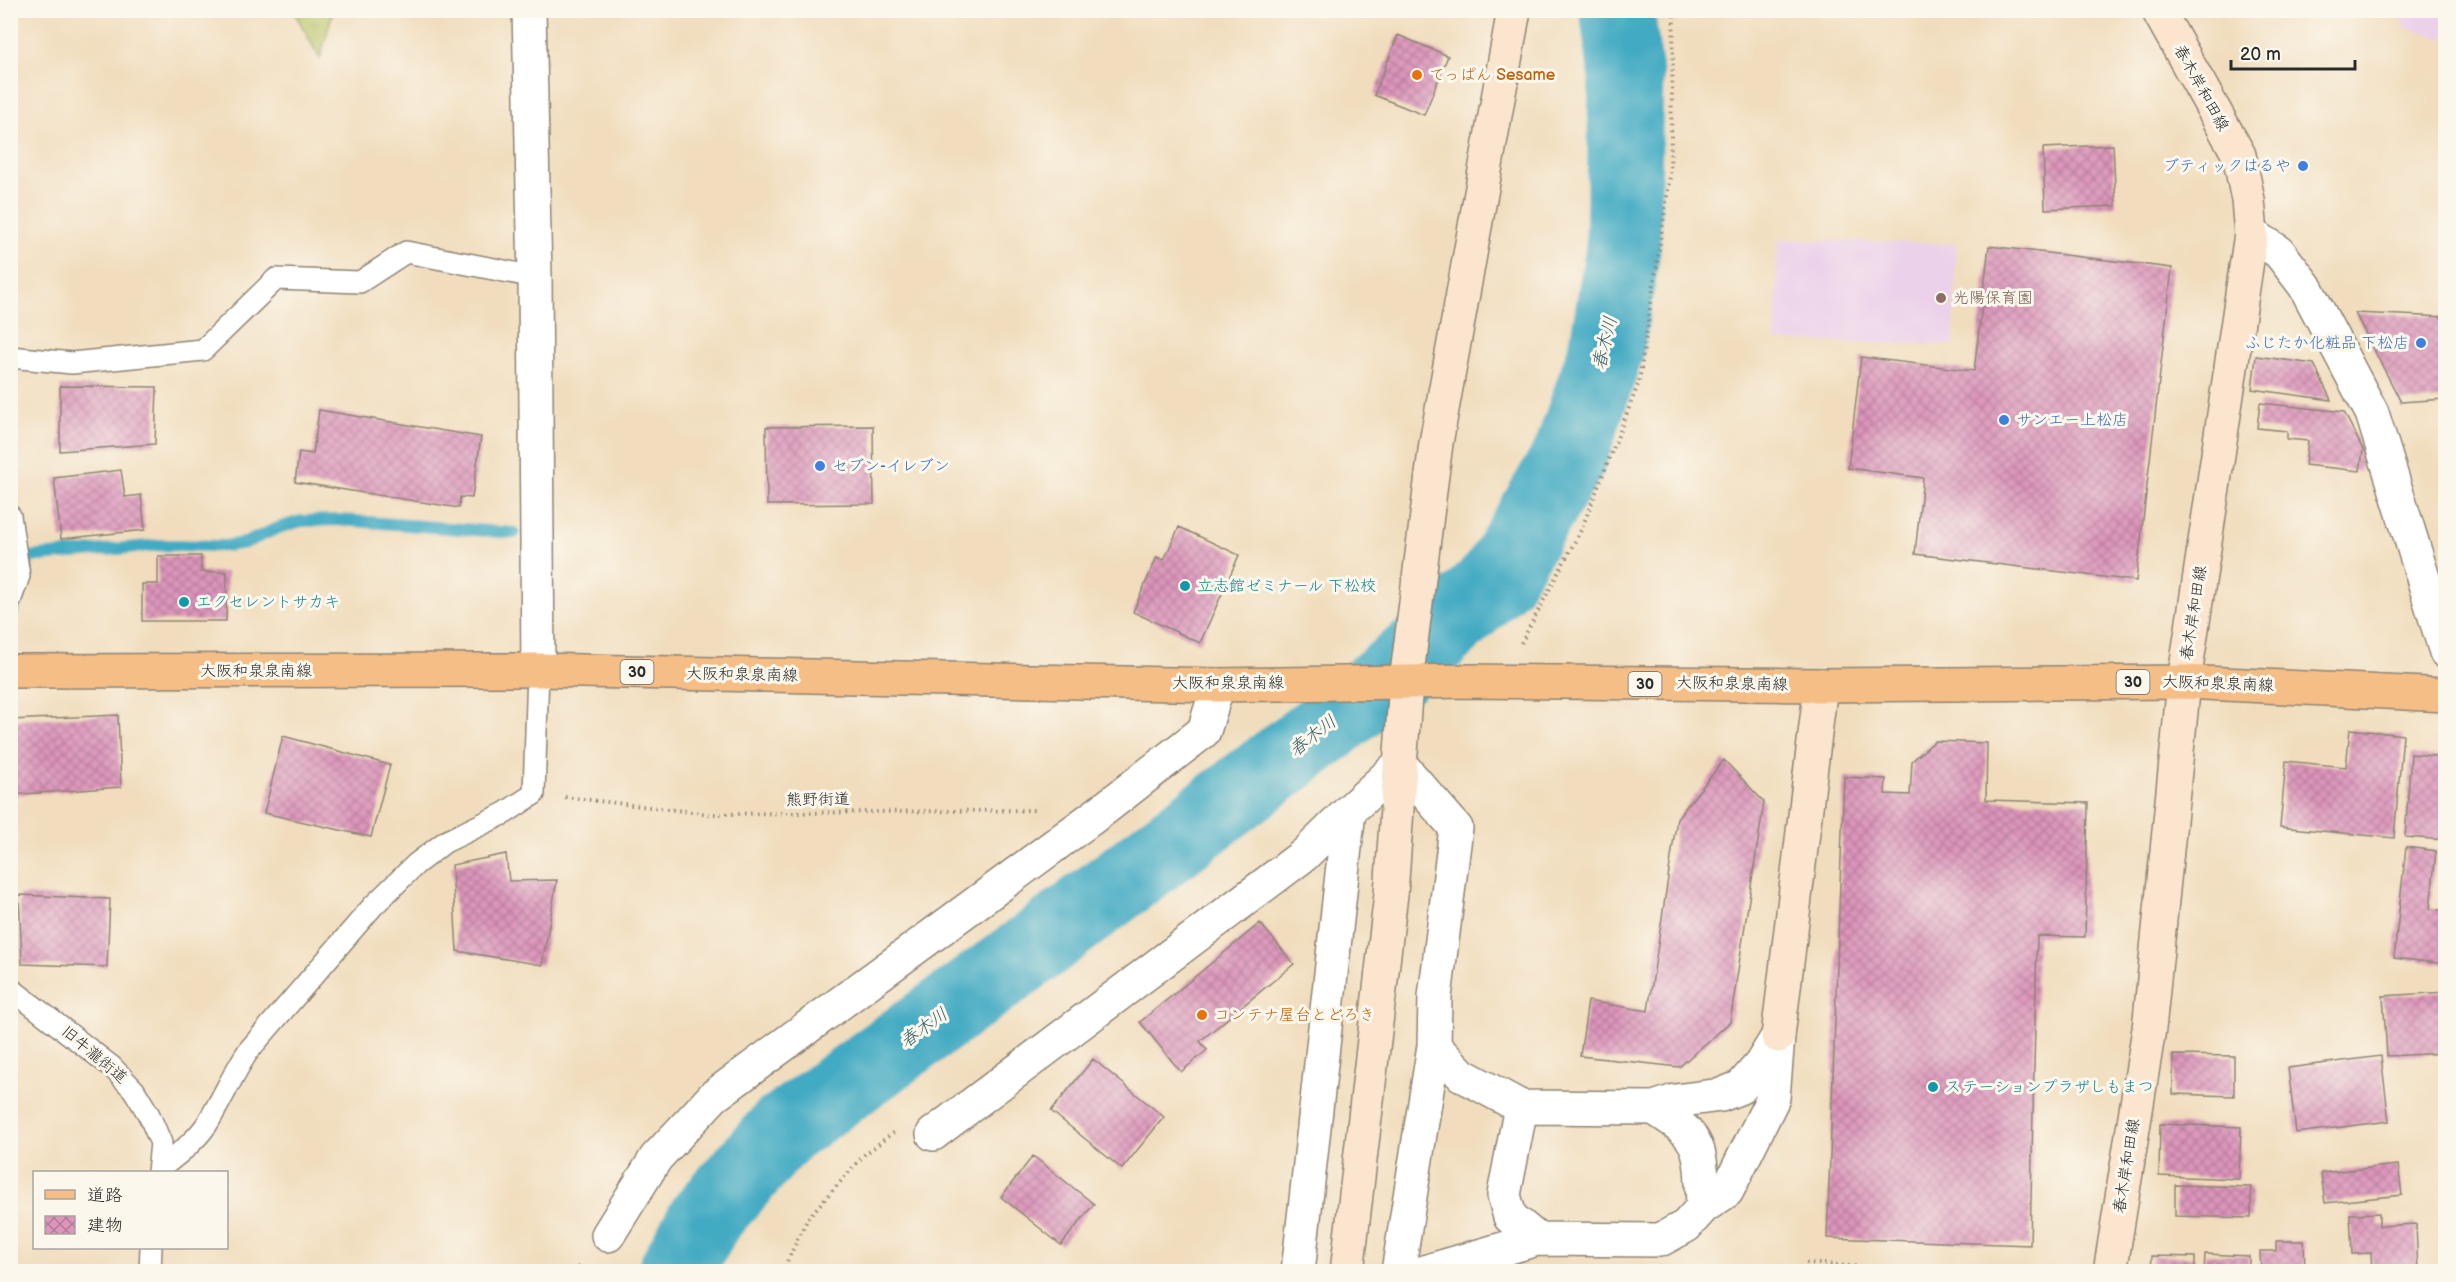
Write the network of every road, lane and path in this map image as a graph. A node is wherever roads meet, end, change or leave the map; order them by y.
1 (529, 10) edge
2 (1514, 10) edge
3 (1674, 10) edge
4 (2158, 10) edge
5 (2251, 234) junction
6 (535, 278) junction
7 (10, 357) edge
8 (10, 516) edge
9 (10, 601) edge
10 (1521, 643) dead end
11 (2445, 652) edge
12 (538, 670) junction
13 (10, 671) edge
14 (1406, 682) junction
15 (2184, 682) junction
16 (1218, 685) junction
17 (1821, 685) junction
18 (2445, 695) edge
19 (1401, 754) junction
20 (534, 794) junction
21 (1045, 810) dead end
22 (1349, 811) junction
23 (10, 988) edge
24 (1778, 1036) junction
25 (1434, 1046) junction
26 (1521, 1107) junction
27 (1654, 1108) junction
28 (933, 1134) dead end
29 (158, 1171) edge
30 (1703, 1207) junction
31 (609, 1234) dead end
32 (1537, 1239) junction
33 (151, 1249) edge
34 (1806, 1263) dead end
35 (150, 1272) edge
36 (1298, 1272) edge
37 (1347, 1272) edge
38 (1398, 1272) edge
39 (1424, 1272) edge
40 (1942, 1272) edge
41 (2110, 1272) edge

1 - 6 street
2 - 14 street
3 - 10 path
4 - 5 street, 春木岸和田線
5 - 11 street
5 - 15 street, 春木岸和田線
6 - 7 lane
6 - 12 street
8 - 9 lane
12 - 13 main road, 大阪和泉泉南線 / 30
12 - 16 main road, 大阪和泉泉南線 / 30
12 - 20 lane
14 - 16 main road, 大阪和泉泉南線 / 30
14 - 17 main road, 大阪和泉泉南線 / 30
14 - 19 street
15 - 17 main road, 大阪和泉泉南線 / 30
15 - 18 main road, 大阪和泉泉南線 / 30
15 - 41 street, 春木岸和田線
16 - 31 street
17 - 24 street
19 - 22 street
19 - 25 street
19 - 37 street
20 - 21 path, 熊野街道
20 - 29 lane
22 - 28 street
22 - 36 street
23 - 29 lane, 旧牛瀧街道
24 - 27 street
24 - 30 street
25 - 26 street
25 - 38 street
26 - 27 street
26 - 32 street
27 - 30 street
30 - 32 street
32 - 39 street
33 - 35 lane
34 - 40 path

